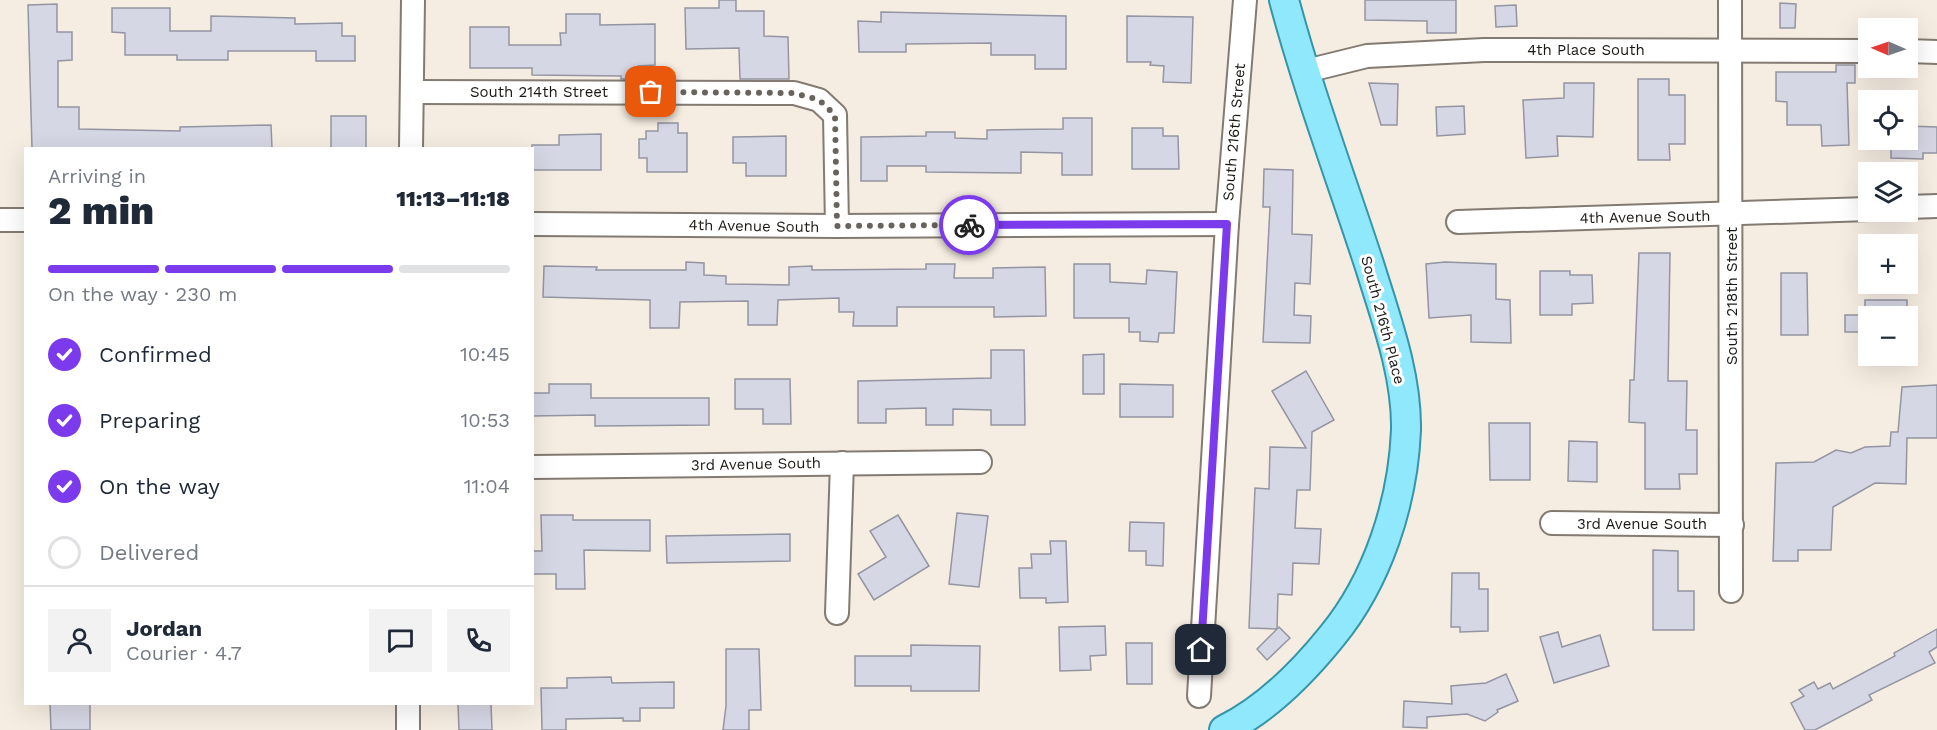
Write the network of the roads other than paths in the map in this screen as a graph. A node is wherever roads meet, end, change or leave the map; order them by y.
1 (413, 0) edge
2 (1245, 0) edge
3 (1284, 0) edge
4 (1730, 0) edge
5 (1731, 50) junction
6 (1858, 51) edge
7 (1918, 51) edge
8 (1937, 52) edge
9 (1306, 71) junction
10 (412, 92) junction
11 (411, 147) edge
12 (1937, 206) edge
13 (1918, 207) edge
14 (1858, 209) edge
15 (1732, 215) junction
16 (0, 220) edge
17 (24, 220) edge
18 (1458, 222) dead end
19 (534, 224) edge
20 (1227, 224) junction
21 (837, 226) junction
22 (980, 462) dead end
23 (842, 463) junction
24 (534, 467) edge
25 (1552, 523) dead end
26 (1732, 525) junction
27 (1731, 591) dead end
28 (837, 613) dead end
29 (1199, 696) dead end
30 (408, 705) edge
31 (408, 730) edge
32 (1224, 730) edge

1 - 10 street
2 - 20 street, South 216th Street
3 - 9 main road, South 216th Place
4 - 5 street, South 218th Street
5 - 6 street, 4th Place South
5 - 9 street, 4th Place South
5 - 15 street, South 218th Street
7 - 8 street
9 - 32 main road, South 216th Place
10 - 11 street
10 - 21 street, South 214th Street
12 - 13 street
14 - 15 street, 4th Avenue South
15 - 18 street, 4th Avenue South
15 - 26 street, South 218th Street
16 - 17 street
19 - 21 street, 4th Avenue South
20 - 21 street, 4th Avenue South
20 - 29 street, South 216th Street
22 - 23 street, 3rd Avenue South
23 - 24 street, 3rd Avenue South
23 - 28 street
25 - 26 street, 3rd Avenue South
26 - 27 street, South 218th Street
30 - 31 street

